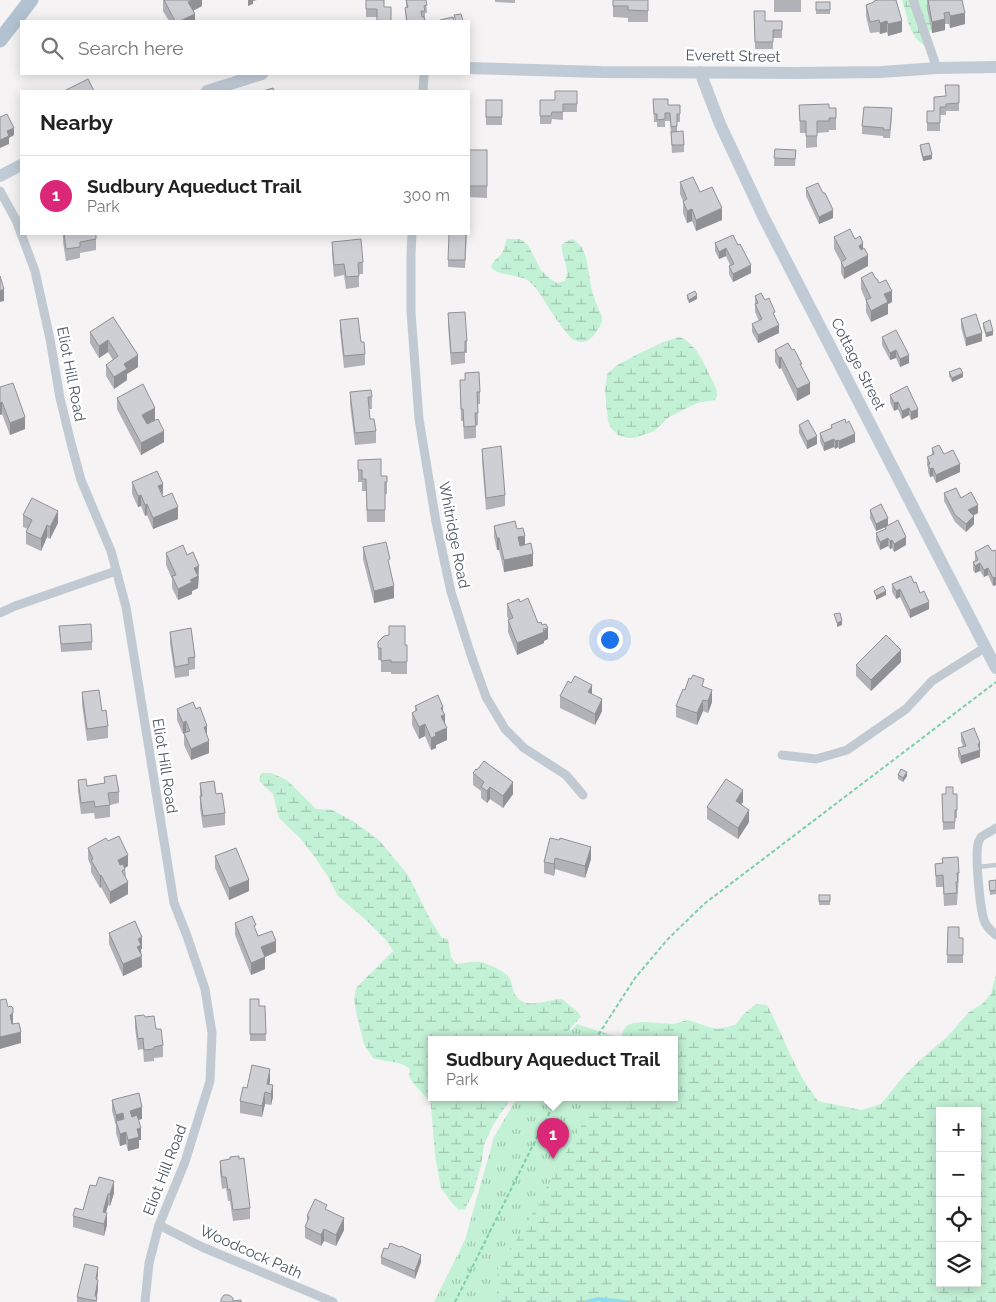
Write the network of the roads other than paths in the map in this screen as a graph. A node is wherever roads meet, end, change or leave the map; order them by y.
1 (32, 0) edge
2 (913, 0) edge
3 (0, 40) edge
4 (996, 67) edge
5 (470, 68) edge
6 (937, 68) junction
7 (700, 72) junction
8 (259, 75) edge
9 (424, 75) edge
10 (210, 90) edge
11 (423, 90) edge
12 (20, 166) edge
13 (0, 176) edge
14 (0, 191) edge
15 (20, 231) edge
16 (22, 235) edge
17 (412, 235) edge
18 (116, 571) junction
19 (0, 613) edge
20 (986, 647) junction
21 (996, 668) edge
22 (782, 755) dead end
23 (583, 795) dead end
24 (996, 828) edge
25 (996, 865) edge
26 (978, 867) junction
27 (996, 935) edge
28 (159, 1225) junction
29 (145, 1302) edge
30 (333, 1302) edge

1 - 3 main road
2 - 6 street
4 - 6 street, Everett Street
5 - 7 street, Everett Street
6 - 7 street, Everett Street
7 - 20 street, Cottage Street
8 - 10 street
9 - 11 street
12 - 13 street
14 - 15 street, Eliot Hill Road
16 - 18 street, Eliot Hill Road
17 - 23 street, Whitridge Road
18 - 19 street
18 - 28 street, Eliot Hill Road
20 - 21 street, Cottage Street
20 - 22 street
24 - 26 street
25 - 26 lane
26 - 27 street
28 - 29 street, Eliot Hill Road
28 - 30 street, Woodcock Path

